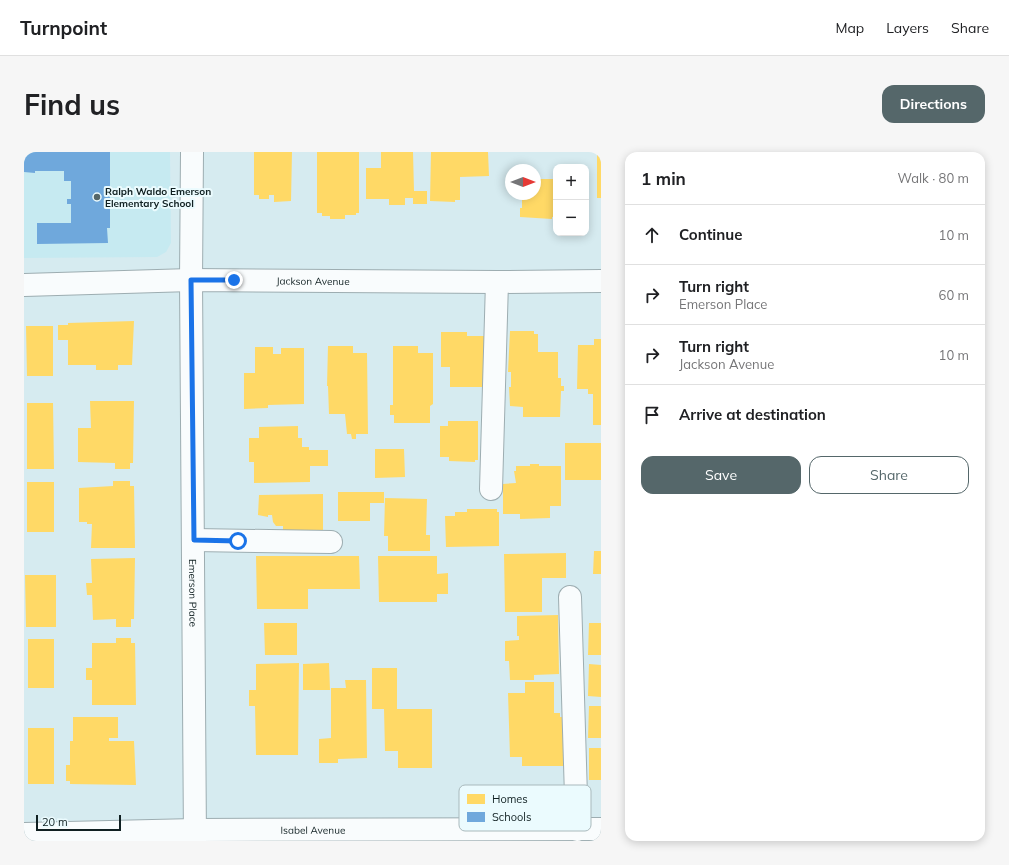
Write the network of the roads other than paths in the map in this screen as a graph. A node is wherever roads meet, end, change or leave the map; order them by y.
1 (192, 152) edge
2 (191, 280) junction
3 (601, 281) edge
4 (497, 282) junction
5 (24, 285) edge
6 (491, 489) dead end
7 (194, 540) junction
8 (331, 542) dead end
9 (570, 597) dead end
10 (569, 785) edge
11 (601, 830) edge
12 (24, 834) edge
13 (565, 834) edge
14 (195, 835) edge
15 (493, 836) edge

1 - 2 street, Emerson Place
2 - 4 street, Jackson Avenue
2 - 5 street, Jackson Avenue
2 - 7 street, Emerson Place
3 - 4 street, Jackson Avenue
4 - 6 street
7 - 8 street
7 - 14 street, Emerson Place
9 - 10 street
11 - 13 street, Isabel Avenue
12 - 14 street, Isabel Avenue
13 - 15 street, Isabel Avenue
14 - 15 street, Isabel Avenue

